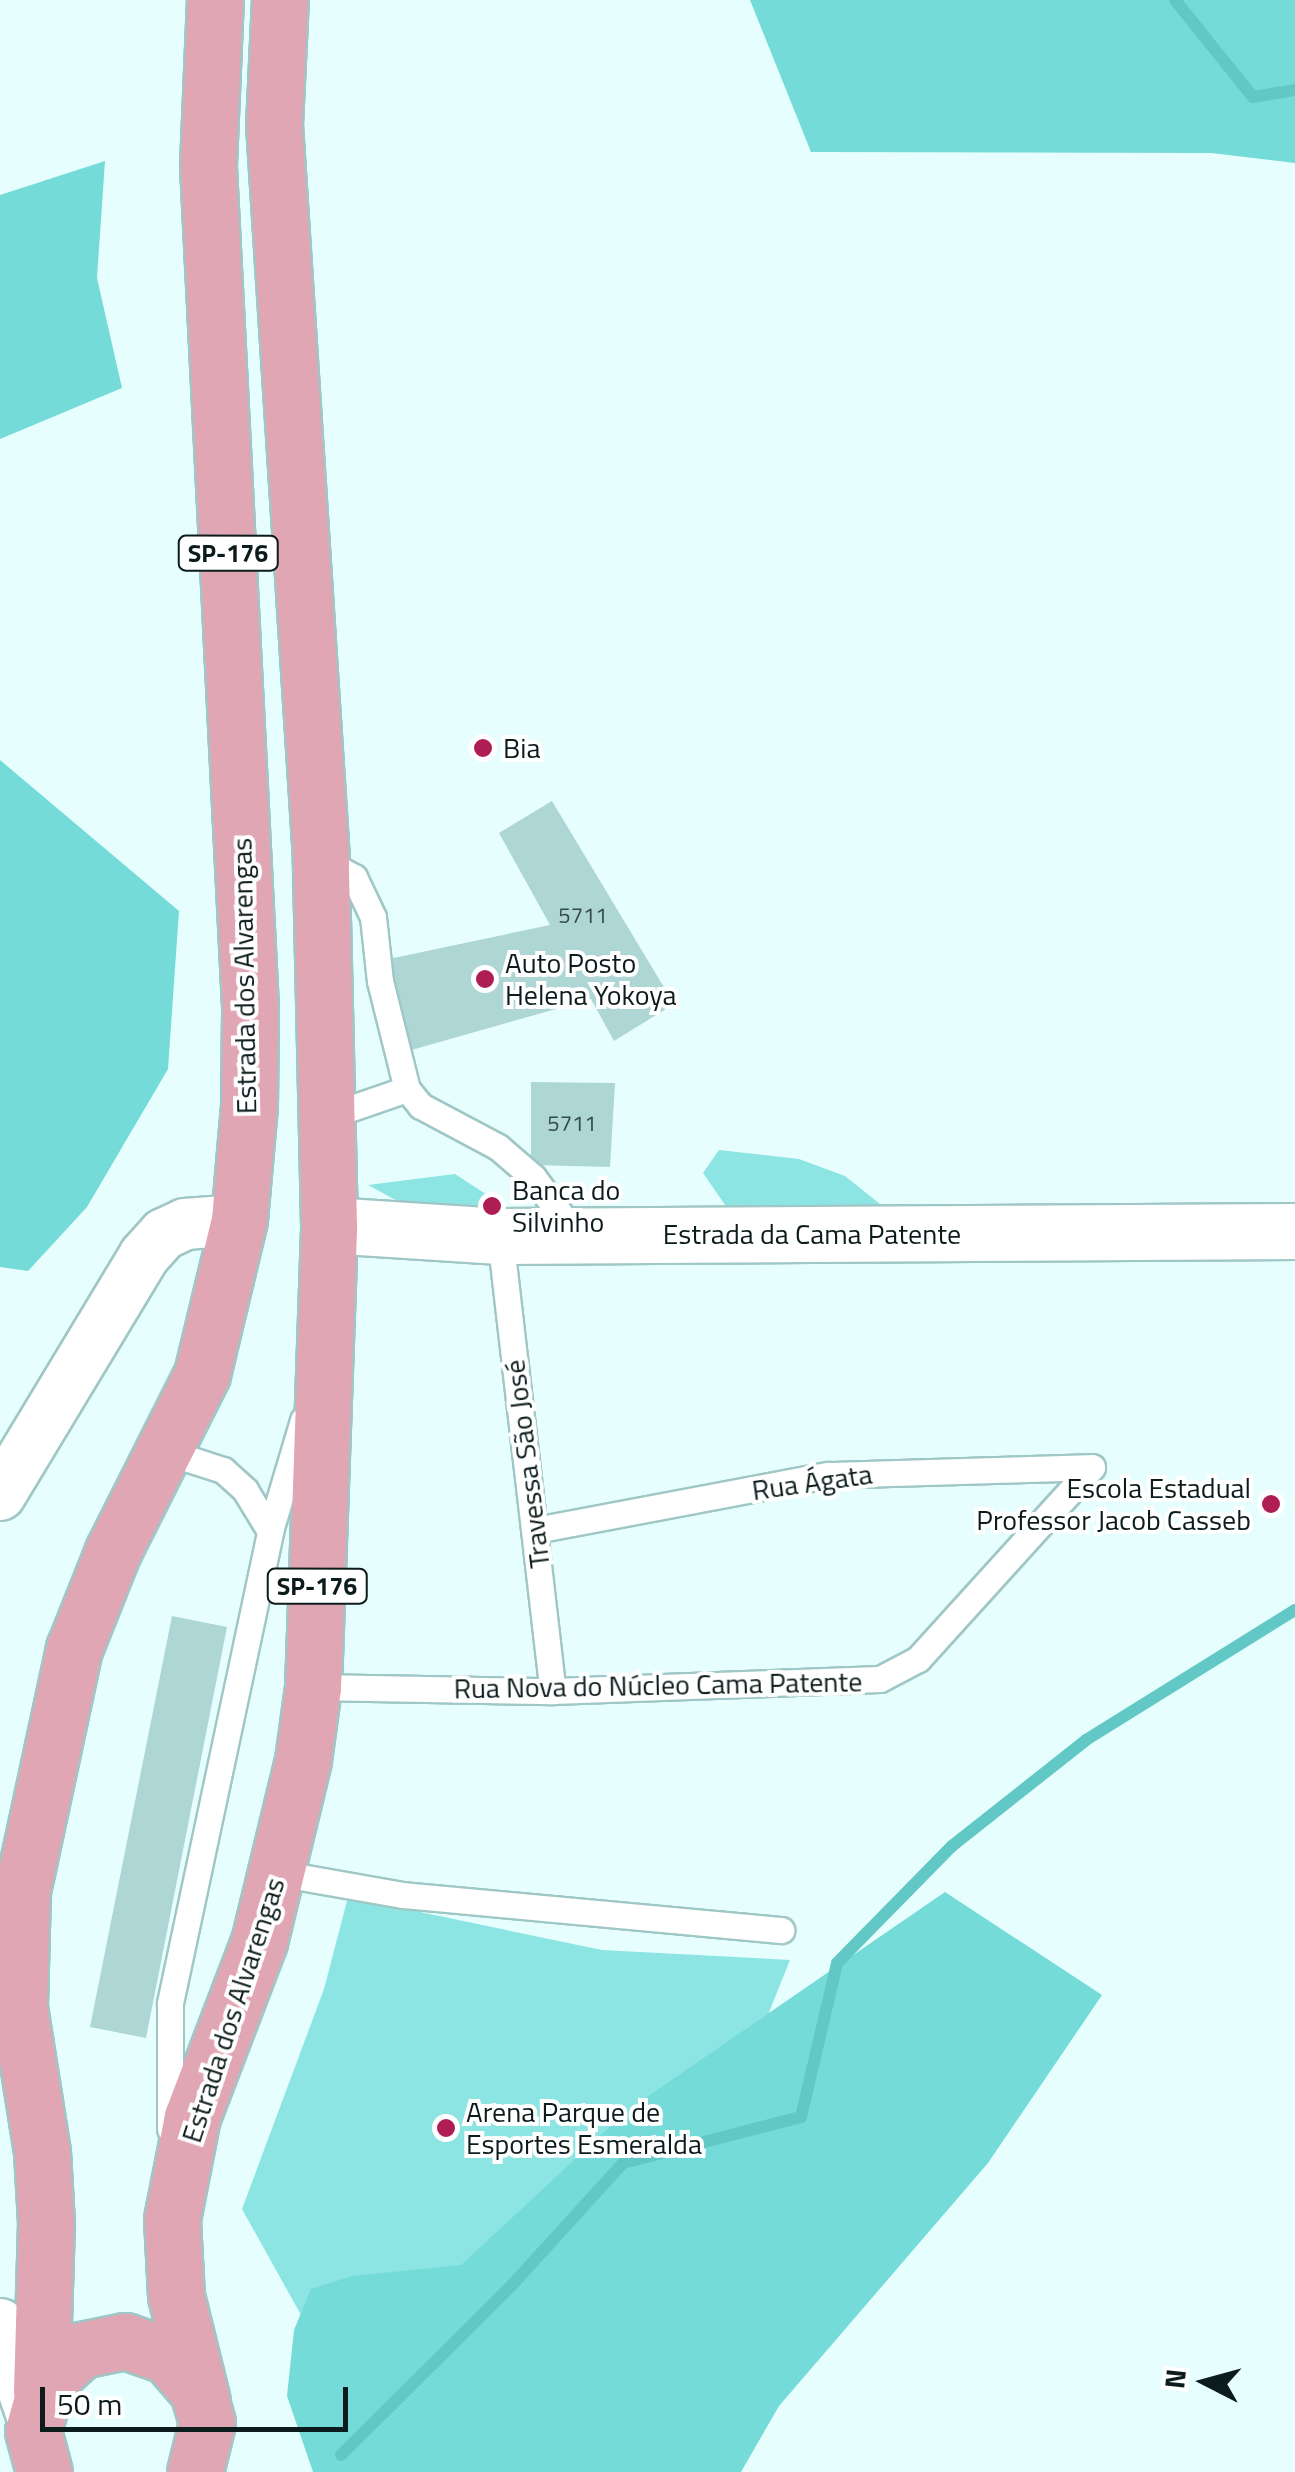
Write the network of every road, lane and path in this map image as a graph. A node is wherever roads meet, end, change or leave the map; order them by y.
1 (215, 0) edge
2 (280, 0) edge
3 (321, 859) junction
4 (407, 1089) junction
5 (330, 1114) junction
6 (238, 1220) junction
7 (329, 1225) junction
8 (1295, 1231) edge
9 (574, 1233) junction
10 (500, 1236) junction
11 (321, 1358) junction
12 (167, 1452) junction
13 (1092, 1467) joint
14 (0, 1495) edge
15 (536, 1530) junction
16 (270, 1532) junction
17 (313, 1687) junction
18 (553, 1691) junction
19 (278, 1873) junction
20 (782, 1930) dead end
21 (172, 2220) junction
22 (0, 2324) edge
23 (37, 2405) junction
24 (207, 2442) edge
25 (44, 2472) edge

1 - 6 main road, Estrada dos Alvarengas / SP-176
2 - 3 main road, Estrada dos Alvarengas / SP-176
3 - 4 lane
3 - 5 main road, Estrada dos Alvarengas / SP-176
4 - 5 lane
4 - 9 lane
5 - 7 main road, Estrada dos Alvarengas / SP-176
6 - 12 main road, Estrada dos Alvarengas / SP-176
6 - 14 street
7 - 10 street, Estrada da Cama Patente
7 - 11 main road, Estrada dos Alvarengas / SP-176
8 - 9 street, Estrada da Cama Patente
9 - 10 street, Estrada da Cama Patente
10 - 15 lane, Travessa São José
11 - 16 lane
11 - 17 main road, Estrada dos Alvarengas / SP-176
12 - 16 lane
12 - 23 main road, Estrada dos Alvarengas / SP-176
13 - 15 lane, Rua Ágata
13 - 18 lane, Rua Nova do Núcleo Cama Patente
15 - 18 lane, Travessa São José
16 - 21 lane
17 - 18 lane, Rua Nova do Núcleo Cama Patente
17 - 19 main road, Estrada dos Alvarengas / SP-176
19 - 20 lane
19 - 21 main road, Estrada dos Alvarengas / SP-176
21 - 24 main road, Estrada dos Alvarengas / SP-176
22 - 23 street
23 - 24 main road
23 - 25 main road, Estrada dos Alvarengas

